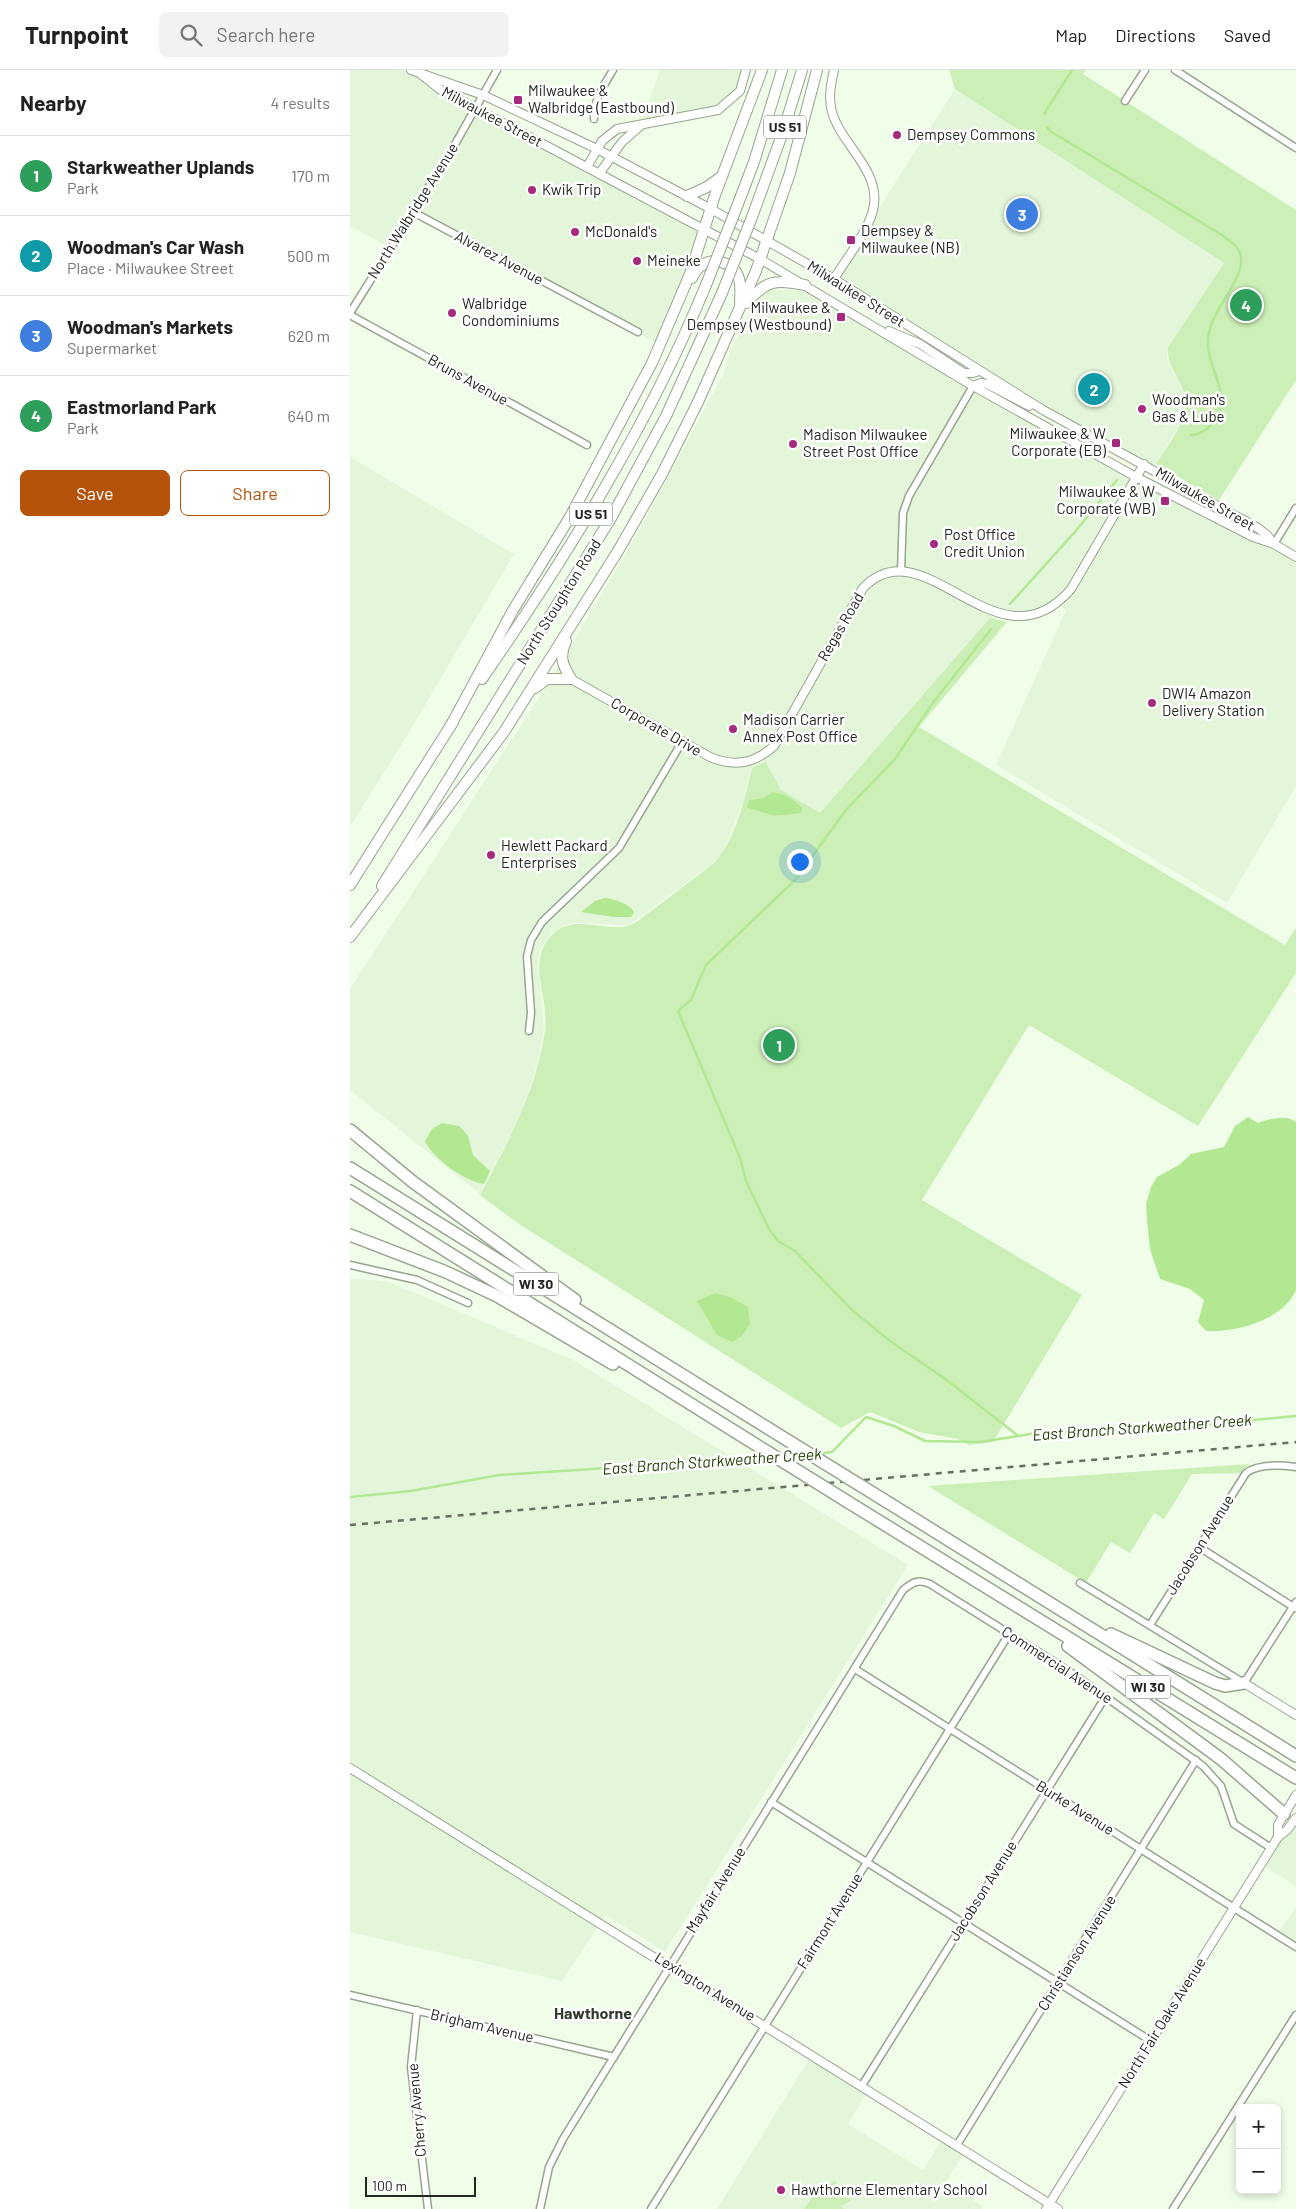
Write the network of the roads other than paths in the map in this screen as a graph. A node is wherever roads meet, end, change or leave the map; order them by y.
1 (411, 70) edge
2 (497, 70) edge
3 (613, 70) edge
4 (746, 70) edge
5 (762, 70) edge
6 (782, 70) edge
7 (802, 70) edge
8 (817, 70) edge
9 (834, 70) edge
10 (1145, 70) edge
11 (1175, 70) edge
12 (422, 75) junction
13 (483, 95) junction
14 (1125, 101) dead end
15 (476, 109) junction
16 (594, 119) dead end
17 (641, 126) junction
18 (597, 148) junction
19 (1296, 148) edge
20 (611, 156) junction
21 (587, 167) junction
22 (600, 174) junction
23 (722, 177) junction
24 (687, 196) junction
25 (711, 208) junction
26 (413, 212) junction
27 (705, 230) junction
28 (766, 239) junction
29 (760, 259) junction
30 (834, 279) junction
31 (805, 285) junction
32 (682, 292) junction
33 (740, 310) junction
34 (350, 314) edge
35 (869, 323) junction
36 (638, 332) dead end
37 (979, 371) junction
38 (973, 386) junction
39 (1050, 413) junction
40 (586, 445) dead end
41 (1144, 464) junction
42 (1136, 477) junction
43 (1296, 508) edge
44 (1274, 544) junction
45 (1296, 557) edge
46 (901, 571) junction
47 (576, 618) junction
48 (571, 678) junction
49 (522, 704) junction
50 (450, 728) junction
51 (682, 742) junction
52 (745, 762) joint
53 (350, 885) edge
54 (350, 937) edge
55 (529, 1031) dead end
56 (350, 1121) edge
57 (350, 1130) edge
58 (377, 1152) junction
59 (350, 1168) edge
60 (350, 1191) edge
61 (350, 1235) edge
62 (350, 1265) edge
63 (468, 1302) dead end
64 (658, 1384) junction
65 (723, 1400) junction
66 (1296, 1467) edge
67 (1199, 1547) junction
68 (913, 1582) joint
69 (1080, 1583) dead end
70 (1007, 1600) junction
71 (1295, 1606) edge
72 (1058, 1608) junction
73 (1150, 1625) junction
74 (1009, 1634) junction
75 (854, 1669) junction
76 (1244, 1683) junction
77 (1106, 1696) junction
78 (1296, 1715) edge
79 (950, 1729) junction
80 (1296, 1756) edge
81 (1196, 1760) junction
82 (350, 1768) edge
83 (1292, 1776) edge
84 (1047, 1790) junction
85 (1296, 1795) edge
86 (771, 1802) junction
87 (1284, 1814) junction
88 (1296, 1819) edge
89 (1278, 1837) junction
90 (1270, 1848) junction
91 (1140, 1849) junction
92 (867, 1862) junction
93 (1234, 1908) junction
94 (963, 1923) junction
95 (1296, 1947) edge
96 (670, 1965) junction
97 (1058, 1982) junction
98 (350, 1994) edge
99 (417, 2010) junction
100 (1296, 2015) edge
101 (765, 2025) junction
102 (1151, 2041) junction
103 (614, 2057) junction
104 (861, 2087) junction
105 (957, 2145) junction
106 (1047, 2206) edge
107 (428, 2209) edge
108 (540, 2209) edge
109 (651, 2209) edge
110 (1058, 2209) edge
111 (1173, 2209) edge

1 - 12 street, Milwaukee Street
2 - 13 street, North Walbridge Avenue
3 - 16 street
4 - 17 street
5 - 23 main road
6 - 50 main road, North Stoughton Road / US 51, bridge
7 - 54 main road, North Stoughton Road / US 51, bridge
8 - 28 main road
9 - 30 street
10 - 14 street
11 - 19 street
12 - 13 street, Milwaukee Street
12 - 15 street, Milwaukee Street
13 - 15 street, North Walbridge Avenue
13 - 18 street, Milwaukee Street
15 - 21 street, Milwaukee Street
15 - 26 street, North Walbridge Avenue
17 - 18 street
17 - 20 street
18 - 20 street, Milwaukee Street
18 - 21 street
20 - 22 street
20 - 24 street, Milwaukee Street
21 - 22 street, Milwaukee Street
22 - 27 street, Milwaukee Street
23 - 24 main road
23 - 25 main road
24 - 25 street, Milwaukee Street
25 - 27 main road
25 - 28 street, Milwaukee Street
26 - 34 street, North Walbridge Avenue
26 - 36 street, Alvarez Avenue
27 - 29 street, Milwaukee Street
27 - 32 main road
28 - 29 main road
28 - 30 street, Milwaukee Street
29 - 31 street, Milwaukee Street
29 - 33 main road
30 - 37 street, Milwaukee Street
31 - 33 main road
31 - 35 street, Milwaukee Street
32 - 33 main road
32 - 50 main road
33 - 47 main road
34 - 40 street, Bruns Avenue
35 - 37 street
35 - 38 street, Milwaukee Street
37 - 39 street, Milwaukee Street
38 - 39 street
38 - 42 street, Milwaukee Street
38 - 46 street
39 - 41 street, Milwaukee Street
41 - 42 street
41 - 44 street, Milwaukee Street
42 - 44 street, Milwaukee Street
42 - 46 street
43 - 44 street
44 - 45 street, Milwaukee Street
46 - 52 street, Regas Road
47 - 48 main road
47 - 49 main road
48 - 49 main road
48 - 51 street, Corporate Drive
49 - 54 main road
50 - 53 main road, North Stoughton Road / US 51
51 - 52 street, Corporate Drive
51 - 55 street
56 - 58 highway
57 - 58 highway
58 - 65 highway
59 - 65 highway, WI 30
60 - 64 highway, WI 30
61 - 64 highway
62 - 63 street
64 - 70 highway, WI 30, bridge
65 - 72 highway, WI 30, bridge
66 - 67 street, Jacobson Avenue
67 - 71 street
67 - 73 street, Jacobson Avenue
68 - 74 street, Commercial Avenue
68 - 75 street, Mayfair Avenue
69 - 73 street
70 - 83 highway, WI 30
70 - 87 highway
71 - 76 street
72 - 76 highway
72 - 80 highway, WI 30
73 - 76 street
74 - 77 street, Commercial Avenue
74 - 79 street, Fairmont Avenue
75 - 79 street, Burke Avenue
75 - 86 street, Mayfair Avenue
76 - 78 street
77 - 81 street, Commercial Avenue
77 - 84 street, Jacobson Avenue
79 - 84 street, Burke Avenue
79 - 92 street, Fairmont Avenue
81 - 90 street, Commercial Avenue
81 - 91 street, Christianson Avenue
82 - 96 street, Lexington Avenue
84 - 91 street, Burke Avenue
84 - 94 street, Jacobson Avenue
85 - 87 street, North Fair Oaks Avenue
86 - 92 street
86 - 96 street, Mayfair Avenue
87 - 88 street
87 - 89 street, North Fair Oaks Avenue
88 - 89 street, North Fair Oaks Avenue
89 - 90 street, North Fair Oaks Avenue
90 - 93 street, North Fair Oaks Avenue
91 - 93 street, Burke Avenue
91 - 97 street, Christianson Avenue
92 - 94 street
92 - 101 street, Fairmont Avenue
93 - 95 street, Burke Avenue
93 - 102 street, North Fair Oaks Avenue
94 - 97 street
94 - 104 street, Jacobson Avenue
96 - 101 street, Lexington Avenue
96 - 103 street, Mayfair Avenue
97 - 102 street
97 - 105 street, Christianson Avenue
98 - 99 street, Brigham Avenue
99 - 103 street, Brigham Avenue
99 - 107 street, Cherry Avenue
100 - 111 street
101 - 104 street, Lexington Avenue
101 - 109 street, Fairmont Avenue
102 - 106 street, North Fair Oaks Avenue
103 - 108 street, Mayfair Avenue
104 - 105 street, Lexington Avenue
105 - 106 street, Lexington Avenue
106 - 110 street, Lexington Avenue

